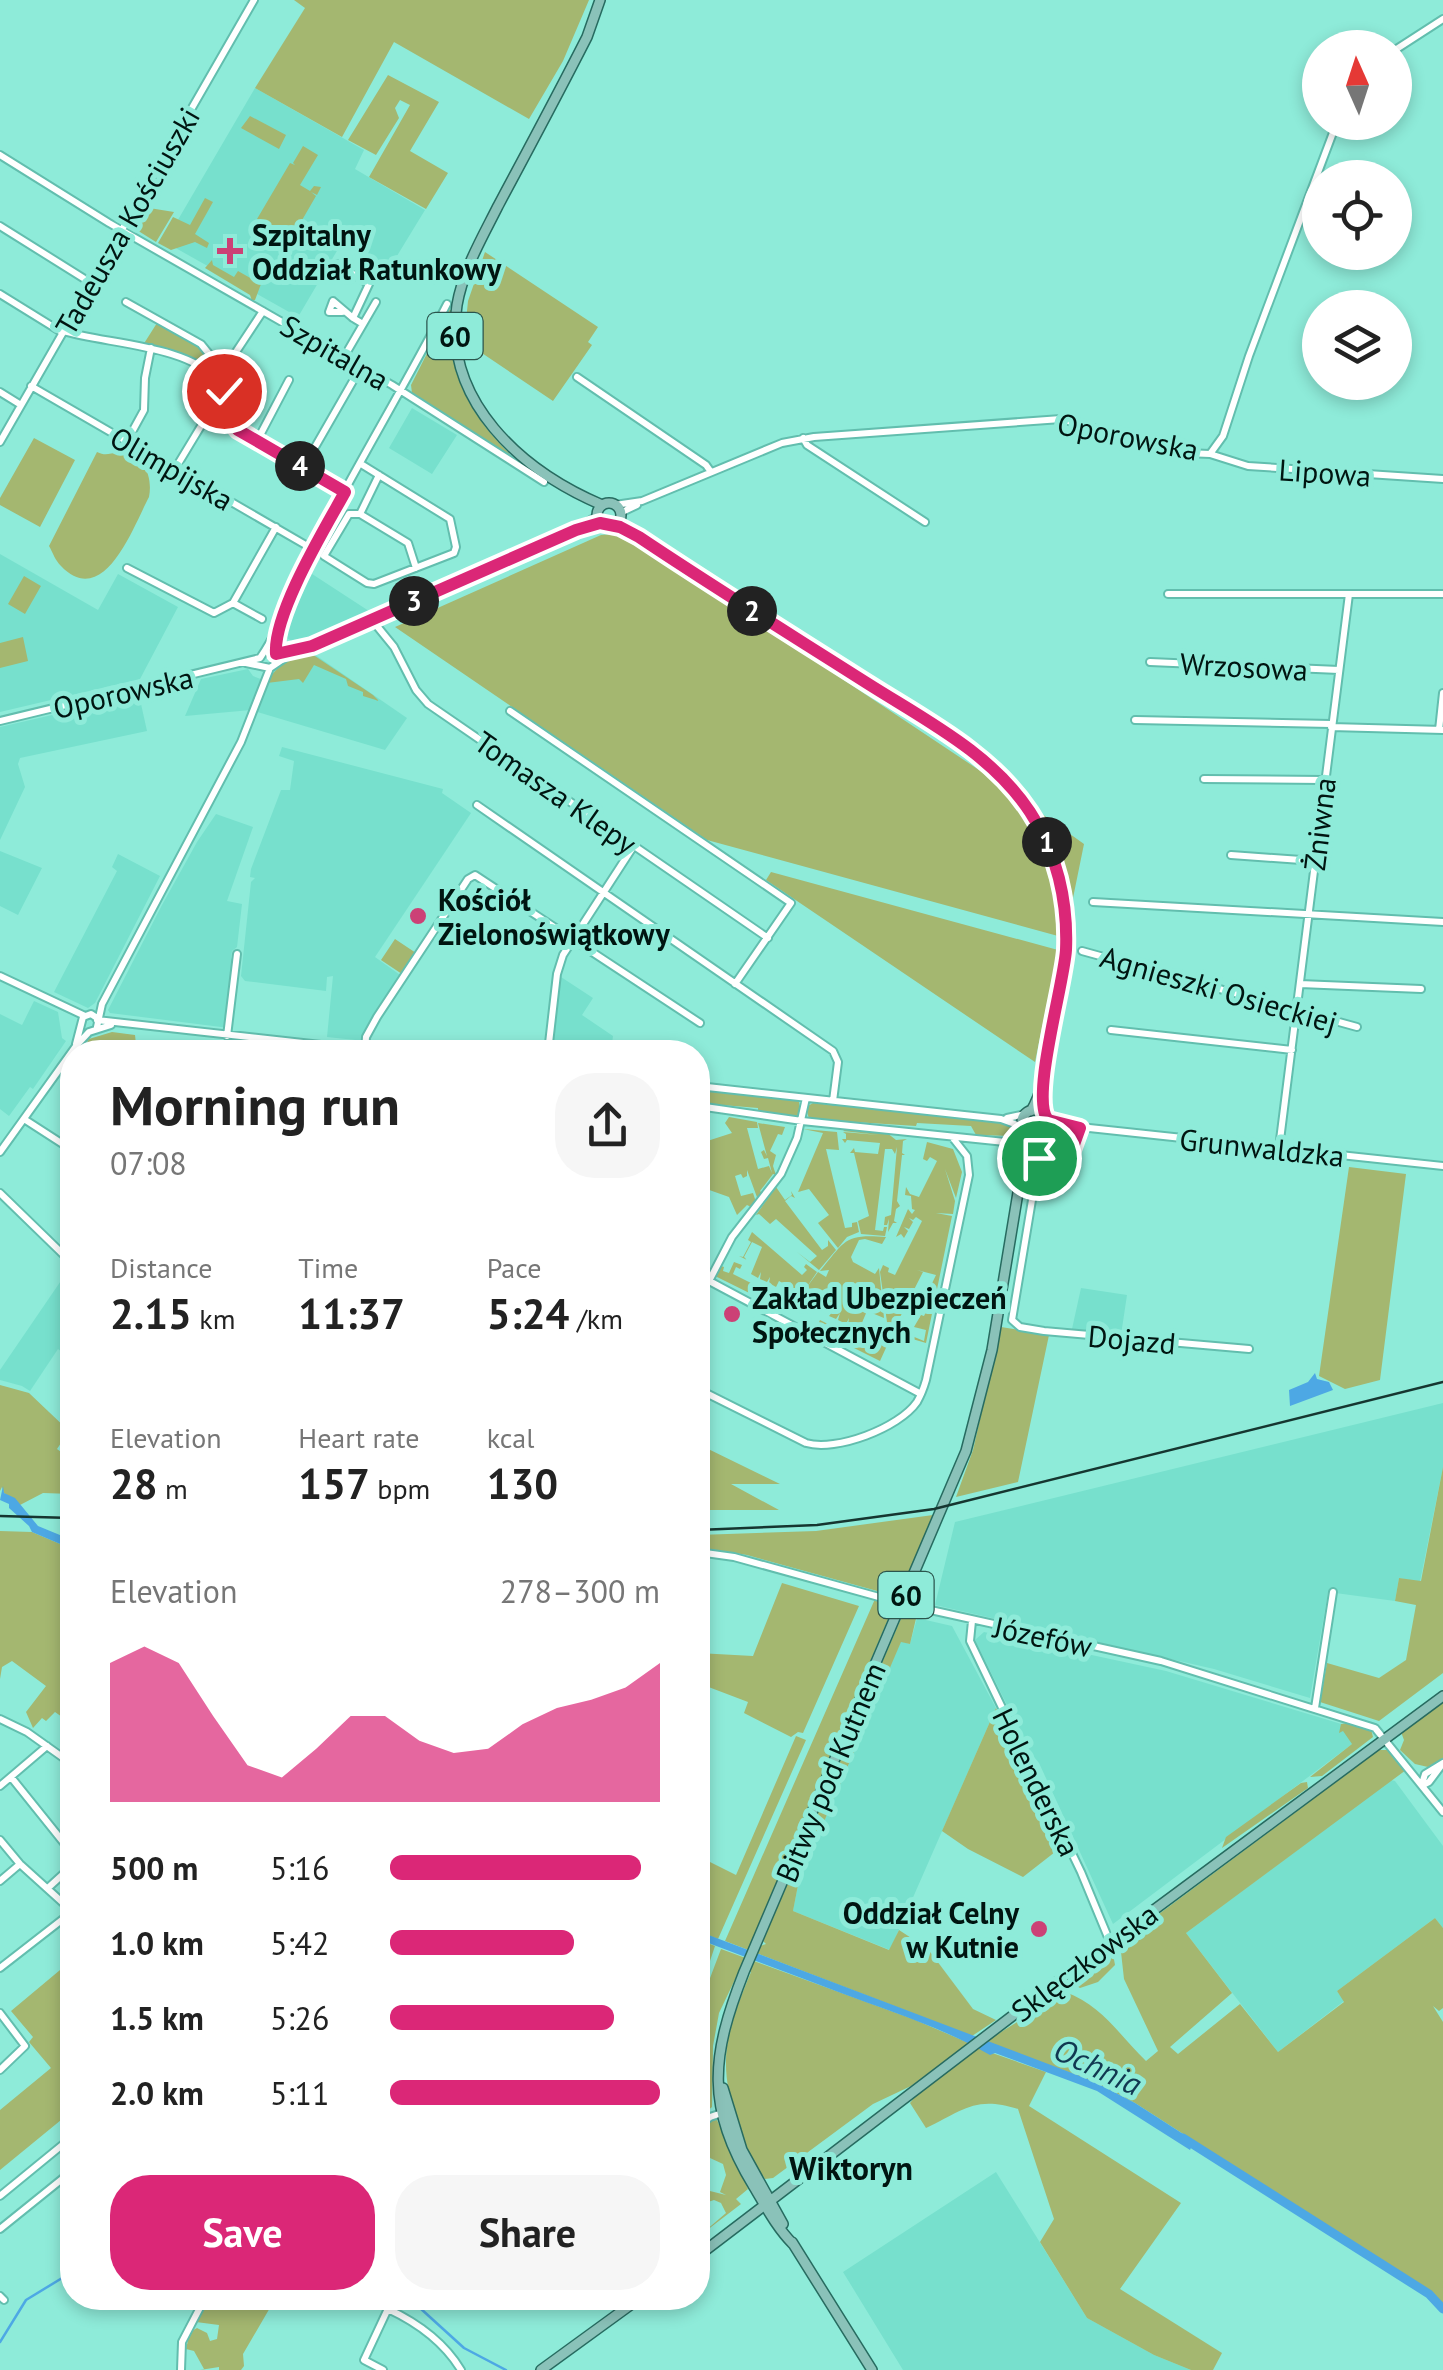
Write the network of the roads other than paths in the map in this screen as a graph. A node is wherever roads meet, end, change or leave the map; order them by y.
1 (254, 0) edge
2 (600, 0) edge
3 (1443, 19) edge
4 (1412, 39) edge
5 (1330, 140) edge
6 (0, 155) edge
7 (0, 226) edge
8 (122, 229) junction
9 (337, 264) dead end
10 (91, 283) junction
11 (0, 294) edge
12 (126, 302) dead end
13 (376, 302) dead end
14 (448, 304) dead end
15 (263, 311) junction
16 (342, 312) dead end
17 (353, 318) junction
18 (363, 324) junction
19 (63, 332) junction
20 (151, 348) junction
21 (344, 357) junction
22 (361, 367) junction
23 (222, 370) junction
24 (214, 376) junction
25 (577, 377) dead end
26 (289, 380) dead end
27 (32, 386) junction
28 (0, 392) edge
29 (402, 392) junction
30 (21, 405) junction
31 (230, 418) junction
32 (803, 438) junction
33 (257, 441) junction
34 (0, 442) edge
35 (127, 442) junction
36 (1210, 454) junction
37 (361, 464) junction
38 (303, 468) junction
39 (175, 470) junction
40 (711, 472) junction
41 (379, 474) junction
42 (1443, 479) edge
43 (544, 482) dead end
44 (345, 492) junction
45 (360, 514) junction
46 (599, 514) junction
47 (617, 516) junction
48 (926, 522) dead end
49 (276, 528) junction
50 (313, 550) junction
51 (324, 556) junction
52 (127, 568) dead end
53 (416, 568) junction
54 (1168, 594) dead end
55 (1350, 594) junction
56 (1443, 594) edge
57 (234, 603) junction
58 (262, 619) dead end
59 (372, 620) junction
60 (274, 655) junction
61 (1150, 662) dead end
62 (264, 664) junction
63 (1339, 670) junction
64 (1443, 693) edge
65 (510, 711) dead end
66 (1135, 720) dead end
67 (0, 721) edge
68 (1331, 725) junction
69 (1441, 730) edge
70 (1204, 779) dead end
71 (1324, 780) junction
72 (477, 805) dead end
73 (633, 847) junction
74 (1231, 856) dead end
75 (1315, 861) junction
76 (603, 893) junction
77 (1093, 902) dead end
78 (1308, 916) junction
79 (1443, 922) edge
80 (572, 938) junction
81 (768, 938) junction
82 (1082, 951) dead end
83 (237, 954) dead end
84 (0, 976) edge
85 (735, 984) junction
86 (1300, 984) junction
87 (1421, 989) dead end
88 (1296, 1012) junction
89 (90, 1020) junction
90 (700, 1023) dead end
91 (1357, 1028) dead end
92 (1111, 1030) dead end
93 (228, 1036) junction
94 (79, 1040) edge
95 (82, 1040) edge
96 (260, 1040) edge
97 (366, 1040) edge
98 (549, 1040) edge
99 (1292, 1050) junction
100 (60, 1068) edge
101 (710, 1087) edge
102 (806, 1098) junction
103 (832, 1100) junction
104 (710, 1108) edge
105 (1036, 1114) junction
106 (24, 1119) junction
107 (1001, 1119) junction
108 (802, 1122) junction
109 (1080, 1128) junction
110 (1033, 1130) junction
111 (952, 1137) junction
112 (60, 1142) edge
113 (1004, 1142) dead end
114 (1280, 1148) junction
115 (0, 1152) edge
116 (1443, 1166) edge
117 (0, 1194) edge
118 (60, 1252) edge
119 (710, 1277) edge
120 (710, 1282) edge
121 (1249, 1350) dead end
122 (921, 1394) junction
123 (710, 1396) edge
124 (710, 1554) edge
125 (1333, 1592) dead end
126 (972, 1622) junction
127 (1443, 1693) edge
128 (1315, 1708) junction
129 (0, 1719) edge
130 (1384, 1737) junction
131 (47, 1746) junction
132 (60, 1755) edge
133 (1406, 1764) junction
134 (1442, 1764) edge
135 (1429, 1770) junction
136 (11, 1778) junction
137 (0, 1786) edge
138 (1422, 1786) junction
139 (1443, 1812) edge
140 (60, 1838) edge
141 (0, 1840) edge
142 (20, 1864) junction
143 (60, 1877) edge
144 (0, 1881) edge
145 (49, 1887) junction
146 (60, 1898) edge
147 (60, 1920) edge
148 (1110, 1942) junction
149 (0, 1968) edge
150 (0, 2014) edge
151 (0, 2070) edge
152 (924, 2082) junction
153 (725, 2112) junction
154 (710, 2116) edge
155 (60, 2147) edge
156 (60, 2181) edge
157 (0, 2196) edge
158 (764, 2197) junction
159 (0, 2230) edge
160 (710, 2242) edge
161 (710, 2242) edge
162 (199, 2310) edge
163 (387, 2310) edge
164 (391, 2310) edge
165 (622, 2310) edge
166 (180, 2368) edge
167 (383, 2370) edge
168 (461, 2370) edge
169 (541, 2370) edge
170 (872, 2370) edge

1 - 8 street, Tadeusza Kościuszki
2 - 46 main road, 60
3 - 4 street
5 - 36 street, Oporowska
6 - 8 street, Szpitalna
7 - 10 street
8 - 10 street, Tadeusza Kościuszki
8 - 15 street, Szpitalna
9 - 17 street
10 - 19 street, Tadeusza Kościuszki
11 - 19 street
12 - 23 street
13 - 18 street
14 - 29 street
15 - 21 street, Szpitalna
15 - 23 street
16 - 17 street
17 - 18 street
18 - 21 street
19 - 20 street
19 - 27 street, Tadeusza Kościuszki
20 - 24 street
20 - 35 street
21 - 22 street, Szpitalna
22 - 29 street, Szpitalna
22 - 38 street
23 - 24 street
24 - 31 street
25 - 40 street
26 - 33 street
27 - 30 street, Tadeusza Kościuszki
27 - 35 street, Olimpijska
28 - 30 street
29 - 37 street
29 - 43 street, Szpitalna
30 - 34 street, Tadeusza Kościuszki
31 - 33 street
31 - 39 street
32 - 36 street, Oporowska
32 - 40 street, Oporowska
32 - 48 street
33 - 38 street
35 - 39 street, Olimpijska
36 - 42 street, Lipowa
37 - 41 street
37 - 44 street
38 - 44 street
39 - 49 street, Olimpijska
40 - 47 street, Oporowska
41 - 45 street
41 - 53 street
44 - 50 street
45 - 51 street
45 - 53 street
46 - 47 main road, 60
46 - 47 main road, 60
46 - 59 street
47 - 105 main road, 60
49 - 50 street, Olimpijska
49 - 57 street
50 - 51 street, Olimpijska
50 - 60 street
51 - 53 street, Olimpijska
52 - 57 street
54 - 55 street
55 - 56 street
55 - 63 street, Żniwna
57 - 58 street
59 - 60 street
59 - 73 street, Tomasza Klepy
60 - 62 street
60 - 62 street
61 - 63 street, Wrzosowa
62 - 67 street, Oporowska
62 - 89 street
63 - 68 street, Żniwna
64 - 69 street
65 - 81 street
66 - 68 street
68 - 69 street
68 - 71 street, Żniwna
70 - 71 street
71 - 75 street, Żniwna
72 - 76 street
73 - 76 street
73 - 81 street, Tomasza Klepy
74 - 75 street
75 - 78 street, Żniwna
76 - 80 street
76 - 85 street
77 - 78 street
78 - 79 street
78 - 86 street, Żniwna
80 - 90 street
80 - 97 street
80 - 98 street
81 - 85 street
82 - 88 street, Agnieszki Osieckiej
83 - 93 street
84 - 89 street
85 - 103 street
86 - 87 street
86 - 88 street, Żniwna
88 - 91 street, Agnieszki Osieckiej
88 - 99 street, Żniwna
89 - 93 street
89 - 94 street
89 - 95 street
92 - 99 street
93 - 96 street
99 - 114 street, Żniwna
100 - 106 street
101 - 102 street, Grunwaldzka
102 - 103 street, Grunwaldzka
102 - 108 street
103 - 107 street, Grunwaldzka
104 - 108 street
105 - 107 street, Grunwaldzka
105 - 109 street, Grunwaldzka
105 - 110 main road, 60
105 - 110 main road, 60
106 - 112 street
106 - 115 street
107 - 110 street, Grunwaldzka
108 - 111 street
108 - 119 street
109 - 110 street, Grunwaldzka
109 - 114 street, Grunwaldzka
109 - 121 street, Dojazd
110 - 153 main road, Bitwy pod Kutnem / 60
111 - 113 street
111 - 122 street
114 - 116 street, Grunwaldzka
117 - 118 street
120 - 122 street
122 - 123 street
124 - 126 street, Józefów, bridge
125 - 128 street
126 - 128 street, Józefów
126 - 148 street, Holenderska
127 - 130 main road, Sklęczkowska
128 - 130 street, Józefów
129 - 131 street
130 - 133 street
130 - 148 main road, Sklęczkowska
131 - 132 street
131 - 136 street
133 - 135 street
133 - 138 street
134 - 135 street
134 - 138 street
135 - 138 street
136 - 137 street
136 - 140 street
138 - 139 street
141 - 142 street
142 - 144 street
142 - 145 street
143 - 145 street
145 - 146 street
147 - 149 street
148 - 152 main road, Sklęczkowska
150 - 151 street
152 - 158 main road, Sklęczkowska
152 - 158 main road, Sklęczkowska
153 - 154 street
153 - 158 main road, Bitwy pod Kutnem / 60
155 - 157 street
156 - 159 street
158 - 160 main road
158 - 161 main road
158 - 170 main road, Bitwy pod Kutnem
162 - 166 street
163 - 167 street
164 - 168 street
165 - 169 main road

